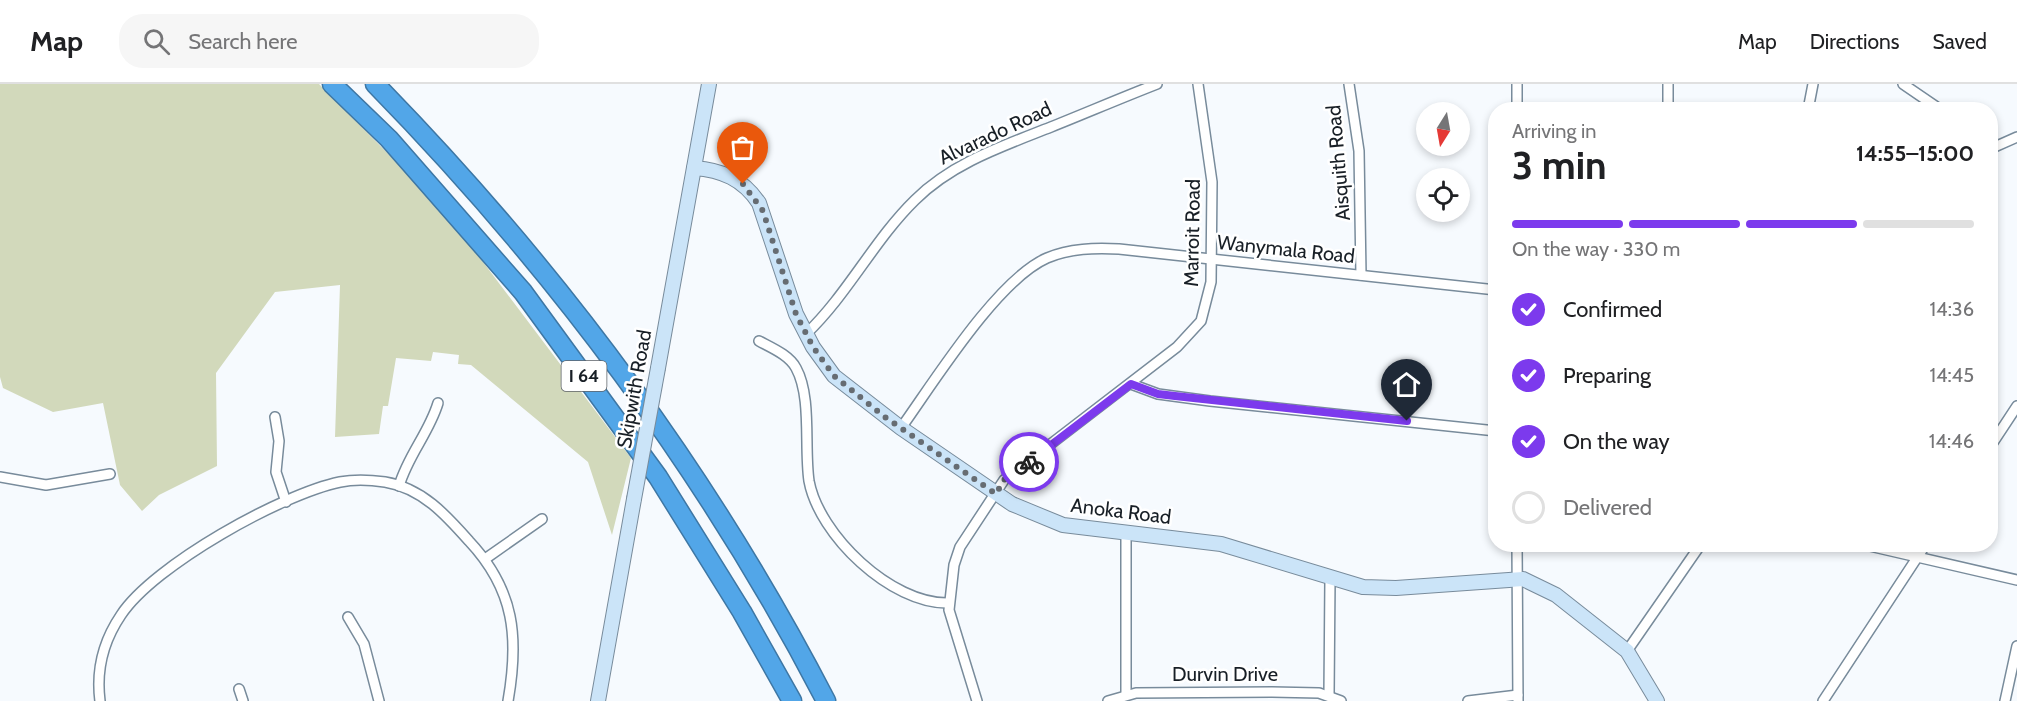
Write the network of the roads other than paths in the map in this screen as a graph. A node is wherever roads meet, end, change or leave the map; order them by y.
1 (332, 84) edge
2 (375, 84) edge
3 (709, 84) edge
4 (1156, 84) edge
5 (1198, 84) edge
6 (1349, 84) edge
7 (1517, 84) edge
8 (1668, 84) edge
9 (1813, 84) edge
10 (1903, 84) edge
11 (1517, 102) edge
12 (1668, 102) edge
13 (1810, 102) edge
14 (1929, 102) edge
15 (2017, 137) edge
16 (1998, 144) edge
17 (694, 168) junction
18 (1212, 260) junction
19 (1361, 275) junction
20 (1488, 289) edge
21 (806, 334) junction
22 (759, 341) dead end
23 (1131, 384) junction
24 (438, 403) dead end
25 (2017, 406) edge
26 (275, 417) dead end
27 (901, 428) junction
28 (1488, 430) edge
29 (1998, 435) edge
30 (110, 474) dead end
31 (0, 477) edge
32 (399, 486) junction
33 (996, 494) junction
34 (286, 502) junction
35 (542, 519) dead end
36 (1126, 532) junction
37 (1517, 552) edge
38 (1695, 552) edge
39 (1893, 552) edge
40 (1921, 552) edge
41 (1917, 558) junction
42 (485, 559) junction
43 (1518, 578) junction
44 (1330, 579) junction
45 (2017, 580) edge
46 (948, 603) junction
47 (348, 617) dead end
48 (2017, 646) edge
49 (1627, 651) junction
50 (239, 689) dead end
51 (1329, 694) junction
52 (1125, 695) junction
53 (1221, 697) edge
54 (1518, 698) edge
55 (100, 701) edge
56 (243, 701) edge
57 (379, 701) edge
58 (508, 701) edge
59 (598, 701) edge
60 (792, 701) edge
61 (825, 701) edge
62 (978, 701) edge
63 (1108, 701) edge
64 (1341, 701) edge
65 (1468, 701) edge
66 (1657, 701) edge
67 (1823, 701) edge
68 (2006, 701) edge

1 - 60 highway, I 64
2 - 61 highway, I 64
3 - 17 street, Skipwith Road
4 - 21 street, Alvarado Road
5 - 18 street, Marroit Road
6 - 19 street, Aisquith Road
7 - 11 street
8 - 12 street
9 - 13 street
10 - 14 street
15 - 16 street
17 - 21 street, Anoka Road
17 - 59 street, Skipwith Road, bridge
18 - 19 street, Wanymala Road
18 - 23 street, Marroit Road
18 - 27 street, Wanymala Road
19 - 20 street, Wanymala Road
21 - 27 street, Anoka Road
22 - 46 street
23 - 28 street
23 - 33 street, Marroit Road
24 - 32 street
25 - 29 street
26 - 34 street
27 - 33 street, Anoka Road
30 - 31 street
32 - 34 street
32 - 42 street
33 - 36 street, Anoka Road
33 - 46 street, Marroit Road
34 - 55 street
35 - 42 street
36 - 44 street, Anoka Road
36 - 52 street
37 - 43 street
38 - 49 street
39 - 41 street
40 - 41 street
41 - 45 street
41 - 67 street
42 - 58 street
43 - 44 street, Anoka Road
43 - 49 street, Anoka Road
43 - 54 street
44 - 51 street
46 - 62 street, Marroit Road
47 - 57 street
48 - 68 street
49 - 66 street, Anoka Road
50 - 56 street
51 - 53 street, Durvin Drive
51 - 64 street, Durvin Drive
52 - 53 street, Durvin Drive
52 - 63 street, Durvin Drive
54 - 65 street

